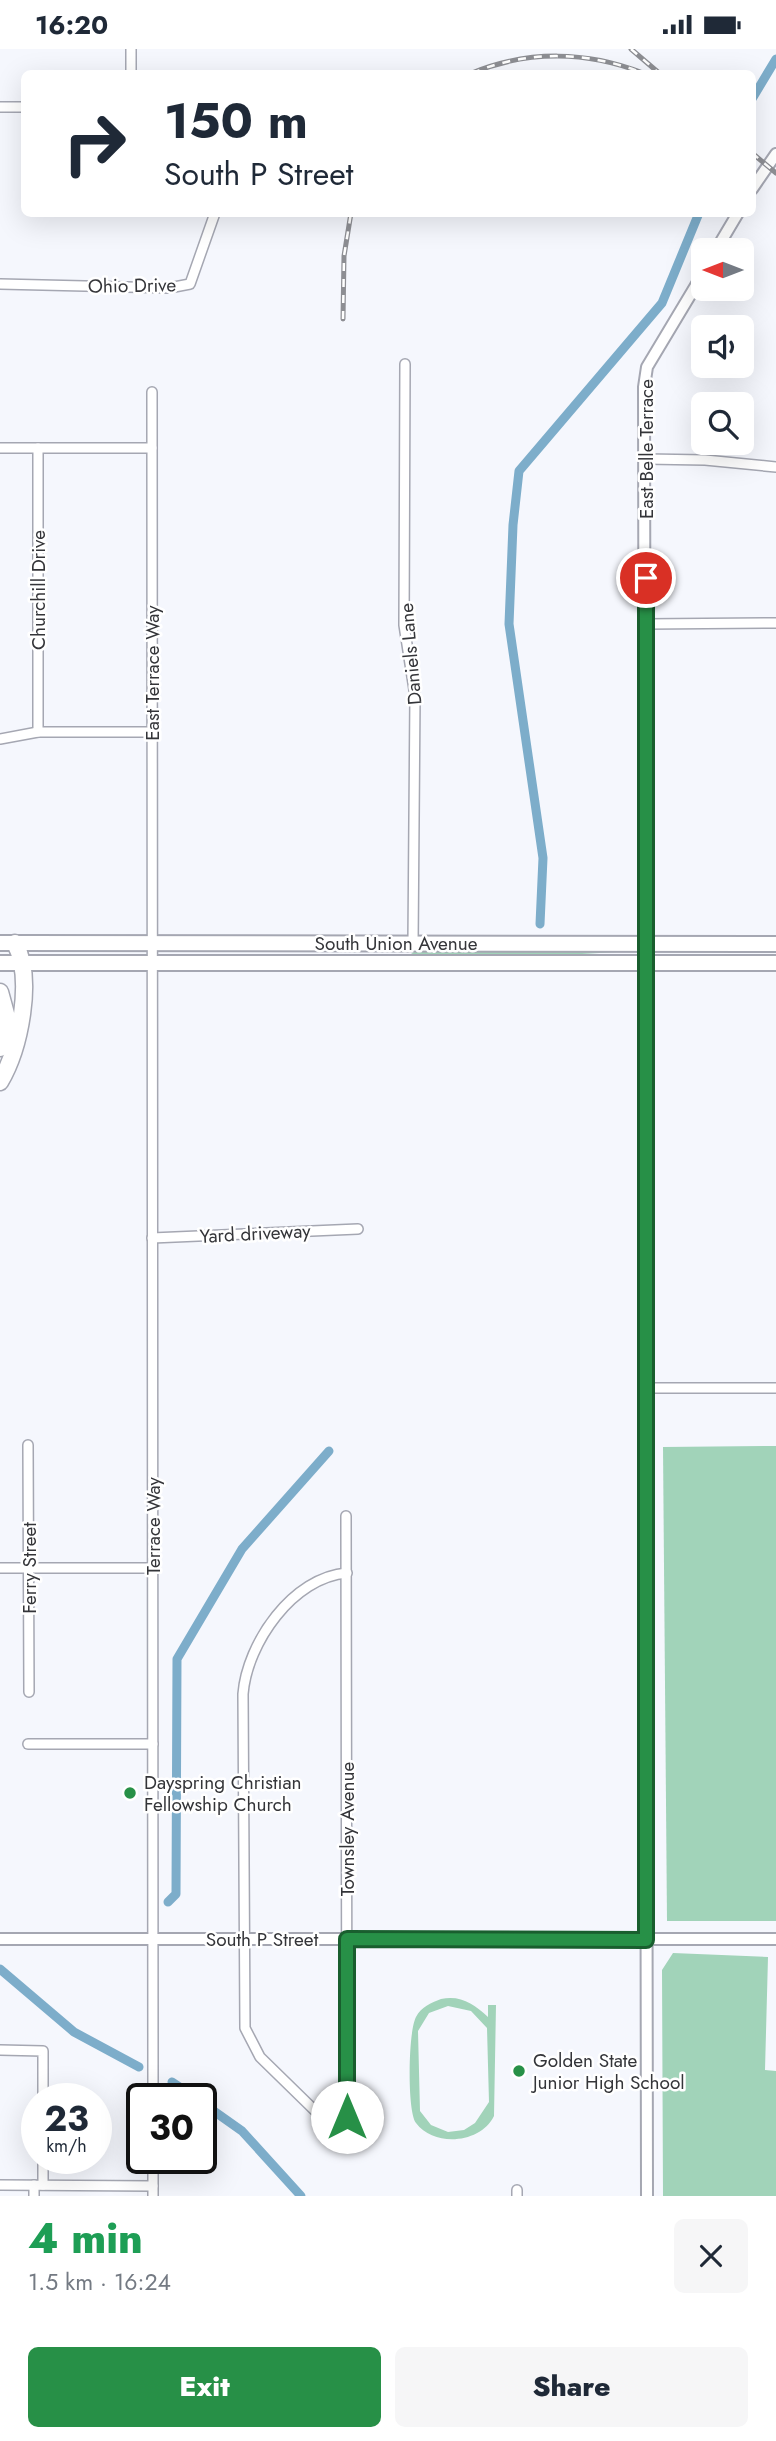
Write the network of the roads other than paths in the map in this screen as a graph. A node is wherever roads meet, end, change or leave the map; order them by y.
1 (131, 49) edge
2 (131, 70) edge
3 (0, 107) edge
4 (21, 107) edge
5 (776, 154) edge
6 (756, 182) edge
7 (214, 217) edge
8 (736, 217) edge
9 (723, 238) edge
10 (0, 284) edge
11 (691, 294) edge
12 (405, 364) dead end
13 (152, 392) dead end
14 (0, 448) edge
15 (38, 448) junction
16 (152, 448) junction
17 (646, 459) junction
18 (776, 467) edge
19 (776, 623) edge
20 (646, 624) junction
21 (38, 732) junction
22 (152, 732) junction
23 (0, 739) edge
24 (8, 943) edge
25 (413, 943) junction
26 (646, 944) junction
27 (776, 944) edge
28 (152, 953) junction
29 (0, 963) edge
30 (22, 963) junction
31 (317, 963) junction
32 (776, 963) edge
33 (646, 964) junction
34 (0, 992) edge
35 (0, 1048) edge
36 (0, 1082) edge
37 (358, 1229) dead end
38 (152, 1238) junction
39 (646, 1388) junction
40 (776, 1388) edge
41 (28, 1445) dead end
42 (346, 1516) dead end
43 (0, 1568) edge
44 (29, 1568) junction
45 (153, 1568) junction
46 (346, 1573) junction
47 (29, 1692) dead end
48 (28, 1744) dead end
49 (153, 1744) junction
50 (0, 1939) edge
51 (153, 1939) junction
52 (243, 1939) junction
53 (347, 1939) junction
54 (646, 1940) junction
55 (776, 1940) edge
56 (0, 2050) edge
57 (43, 2083) edge
58 (153, 2083) edge
59 (40, 2174) edge
60 (0, 2185) edge
61 (38, 2185) junction
62 (153, 2191) edge
63 (34, 2196) edge
64 (647, 2196) edge

1 - 2 street
3 - 4 street
5 - 6 street
7 - 10 street, Ohio Drive
8 - 9 street
11 - 17 street, East Belle Terrace
12 - 25 street, Daniels Lane
13 - 16 street, East Terrace Way
14 - 15 street
15 - 16 street
15 - 21 street, Churchill Drive
16 - 22 street, East Terrace Way
17 - 18 street
17 - 20 street, East Belle Terrace
19 - 20 street
20 - 26 street, East Belle Terrace
21 - 22 street
21 - 23 street
22 - 28 street, East Terrace Way
24 - 28 main road, South Union Avenue
24 - 30 highway
25 - 26 main road, South Union Avenue
25 - 28 main road, South Union Avenue
25 - 31 main road
26 - 27 main road, South Union Avenue
26 - 33 street, East Belle Terrace
28 - 30 main road, South Union Avenue
28 - 31 main road, South Union Avenue
28 - 38 street, Terrace Way
29 - 30 main road, South Union Avenue
30 - 36 highway
31 - 33 main road, South Union Avenue
32 - 33 main road, South Union Avenue
33 - 39 street, East Belle Terrace
34 - 35 highway
37 - 38 street, Yard driveway
38 - 45 street, Terrace Way
39 - 40 street
39 - 54 street, East Belle Terrace
41 - 44 street, Ferry Street
42 - 46 street, Townsley Avenue
43 - 44 street
44 - 45 street
44 - 47 street, Ferry Street
45 - 49 street, Terrace Way
46 - 52 street
46 - 53 street, Townsley Avenue
48 - 49 street
49 - 51 street, Terrace Way
50 - 51 street, South P Street
51 - 52 street, South P Street
51 - 58 street, Terrace Way
52 - 53 street, South P Street
52 - 53 street, Townsley Avenue
53 - 54 street, South P Street
54 - 55 street, South P Street
54 - 64 street, East Belle Terrace
56 - 57 street
59 - 61 street
60 - 61 street
61 - 62 street
61 - 63 street

